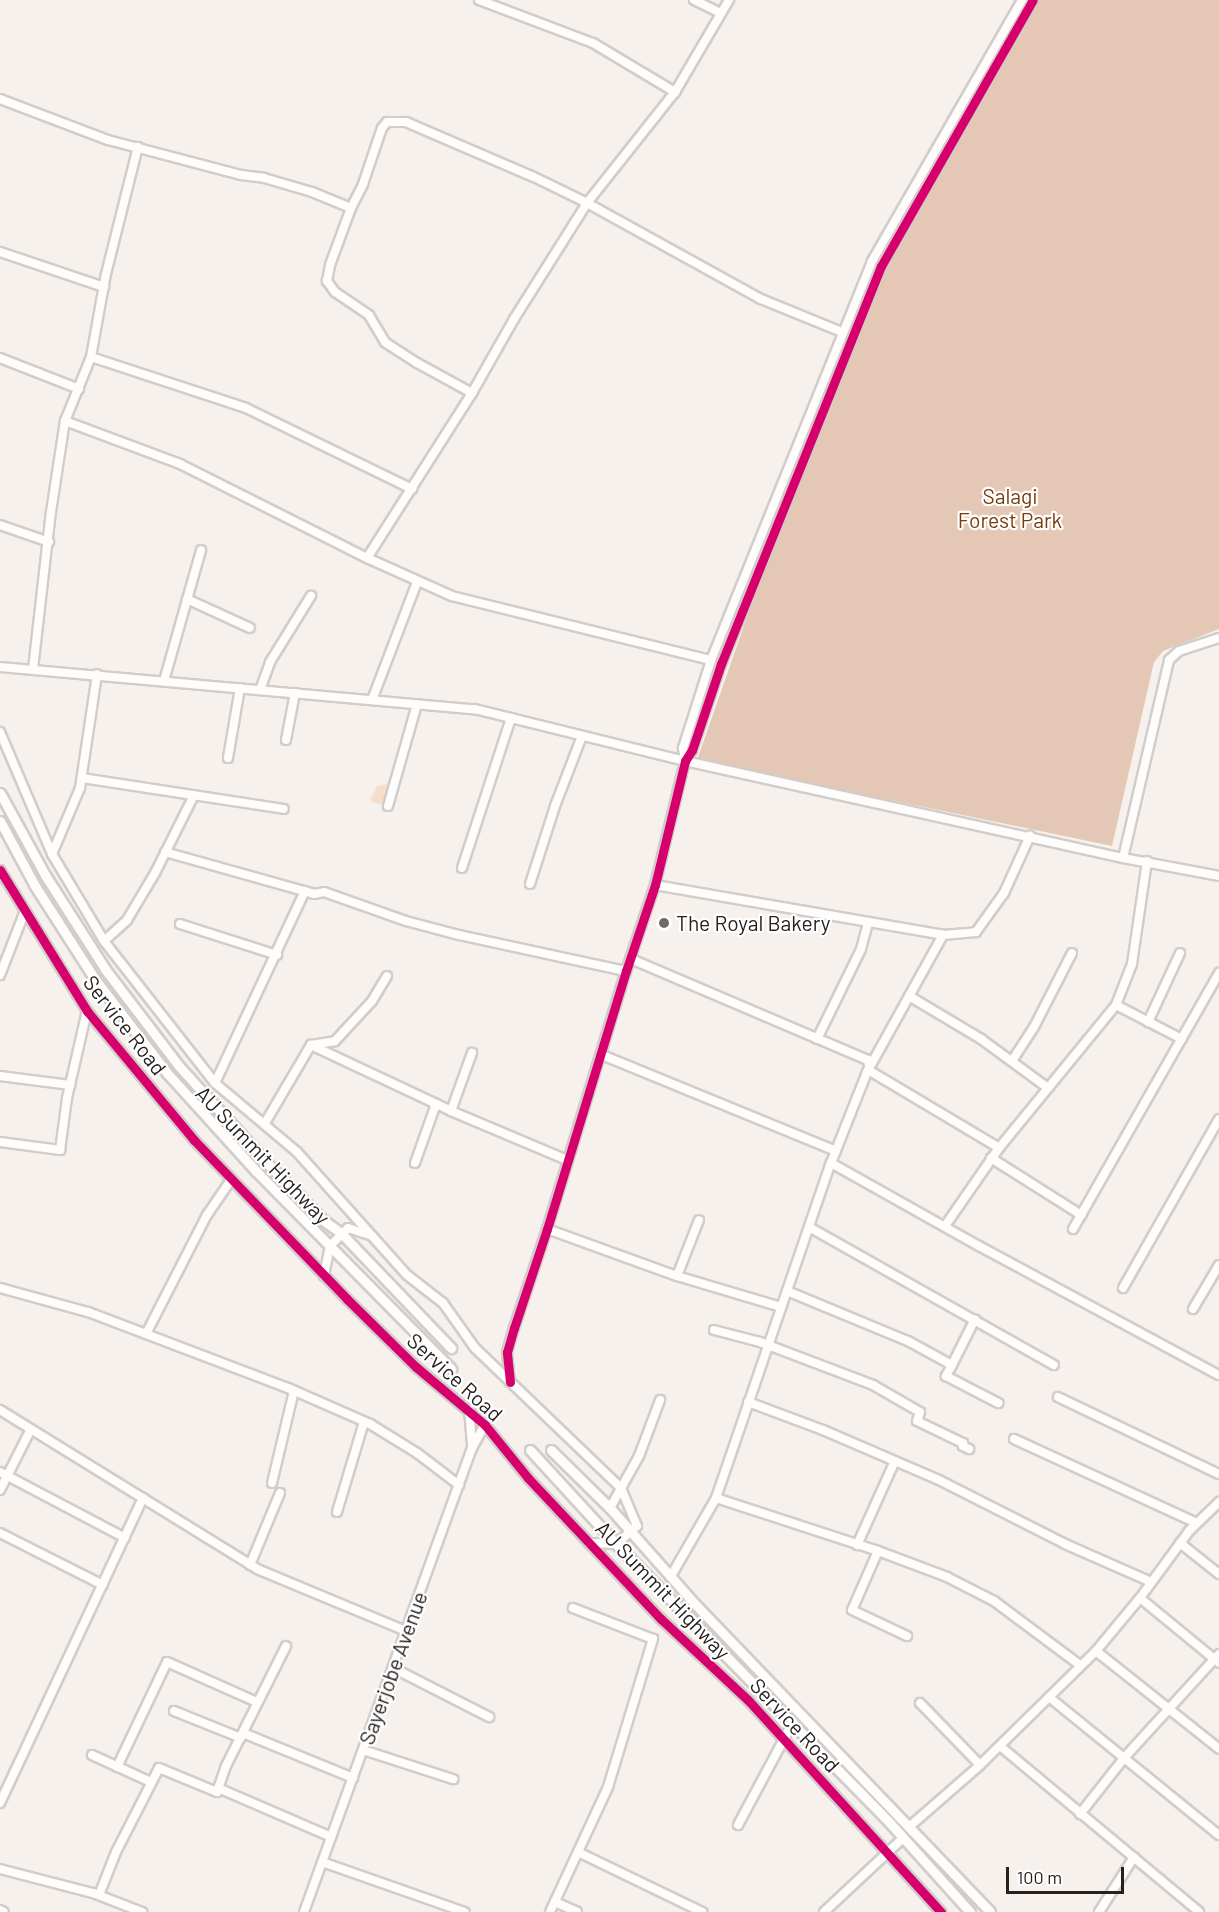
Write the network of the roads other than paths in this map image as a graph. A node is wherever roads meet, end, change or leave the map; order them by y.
1 (479, 0) edge
2 (694, 0) edge
3 (729, 0) edge
4 (1022, 0) edge
5 (1033, 0) edge
6 (721, 13) junction
7 (675, 92) junction
8 (0, 99) edge
9 (138, 147) junction
10 (587, 202) junction
11 (351, 208) junction
12 (0, 252) edge
13 (104, 287) junction
14 (842, 332) junction
15 (91, 357) junction
16 (0, 358) edge
17 (80, 389) junction
18 (472, 393) junction
19 (65, 421) junction
20 (412, 489) junction
21 (0, 525) edge
22 (49, 542) junction
23 (201, 550) dead end
24 (367, 558) junction
25 (417, 582) junction
26 (311, 596) dead end
27 (187, 599) junction
28 (250, 628) dead end
29 (1219, 638) edge
30 (711, 660) junction
31 (0, 667) edge
32 (33, 669) junction
33 (97, 674) junction
34 (164, 681) junction
35 (240, 688) junction
36 (260, 690) junction
37 (295, 693) junction
38 (372, 700) junction
39 (417, 704) junction
40 (511, 718) junction
41 (0, 732) edge
42 (582, 736) junction
43 (286, 740) dead end
44 (228, 758) dead end
45 (685, 761) junction
46 (82, 778) junction
47 (0, 792) edge
48 (194, 795) junction
49 (388, 806) dead end
50 (284, 809) dead end
51 (0, 821) edge
52 (1030, 836) junction
53 (165, 852) junction
54 (52, 854) junction
55 (1123, 858) junction
56 (1147, 861) junction
57 (462, 868) dead end
58 (0, 870) edge
59 (1219, 876) edge
60 (530, 884) dead end
61 (655, 885) junction
62 (305, 891) junction
63 (25, 911) junction
64 (868, 922) junction
65 (180, 924) dead end
66 (943, 935) junction
67 (104, 941) junction
68 (1072, 953) dead end
69 (1180, 953) dead end
70 (277, 955) junction
71 (631, 959) junction
72 (626, 971) junction
73 (1219, 973) edge
74 (0, 975) edge
75 (387, 976) dead end
76 (909, 996) junction
77 (1116, 1005) junction
78 (87, 1011) junction
79 (1148, 1022) junction
80 (817, 1039) junction
81 (1182, 1039) junction
82 (311, 1045) junction
83 (472, 1053) dead end
84 (602, 1055) junction
85 (1012, 1061) junction
86 (871, 1067) junction
87 (0, 1076) edge
88 (215, 1083) junction
89 (70, 1085) junction
90 (1048, 1088) junction
91 (436, 1104) junction
92 (451, 1111) junction
93 (1219, 1119) edge
94 (265, 1123) junction
95 (0, 1143) edge
96 (999, 1148) junction
97 (836, 1151) junction
98 (991, 1158) junction
99 (567, 1160) junction
100 (415, 1163) dead end
101 (831, 1163) junction
102 (231, 1180) junction
103 (1081, 1215) junction
104 (699, 1220) dead end
105 (945, 1226) junction
106 (809, 1227) junction
107 (547, 1229) junction
108 (1073, 1229) dead end
109 (342, 1234) junction
110 (373, 1236) junction
111 (330, 1246) junction
112 (1219, 1265) edge
113 (324, 1276) junction
114 (677, 1276) junction
115 (0, 1288) edge
116 (1123, 1288) dead end
117 (787, 1291) junction
118 (781, 1307) junction
119 (1193, 1309) dead end
120 (975, 1319) junction
121 (714, 1330) dead end
122 (146, 1334) junction
123 (768, 1346) junction
124 (451, 1348) dead end
125 (507, 1352) junction
126 (952, 1365) junction
127 (1054, 1365) dead end
128 (495, 1368) junction
129 (451, 1369) dead end
130 (1219, 1375) edge
131 (510, 1382) junction
132 (294, 1391) junction
133 (1059, 1397) dead end
134 (660, 1400) dead end
135 (748, 1402) junction
136 (998, 1403) dead end
137 (0, 1410) edge
138 (470, 1410) junction
139 (364, 1422) junction
140 (485, 1425) junction
141 (31, 1429) junction
142 (1014, 1439) dead end
143 (472, 1448) junction
144 (969, 1449) dead end
145 (530, 1450) dead end
146 (551, 1450) dead end
147 (895, 1461) junction
148 (4, 1474) edge
149 (1219, 1474) edge
150 (272, 1483) dead end
151 (459, 1485) junction
152 (621, 1488) junction
153 (0, 1490) edge
154 (280, 1493) dead end
155 (143, 1498) junction
156 (716, 1498) junction
157 (1219, 1503) edge
158 (610, 1508) junction
159 (337, 1512) dead end
160 (1197, 1523) junction
161 (631, 1531) junction
162 (0, 1533) edge
163 (125, 1538) junction
164 (589, 1543) junction
165 (1180, 1543) junction
166 (616, 1544) junction
167 (857, 1545) junction
168 (878, 1551) junction
169 (250, 1565) junction
170 (1219, 1574) edge
171 (671, 1576) junction
172 (1151, 1582) junction
173 (104, 1585) junction
174 (1140, 1598) junction
175 (573, 1608) dead end
176 (406, 1631) junction
177 (907, 1636) dead end
178 (286, 1646) dead end
179 (1096, 1651) junction
180 (1218, 1659) edge
181 (1080, 1665) junction
182 (393, 1668) junction
183 (1049, 1697) junction
184 (257, 1702) junction
185 (920, 1703) dead end
186 (1168, 1709) junction
187 (174, 1711) dead end
188 (489, 1717) dead end
189 (793, 1722) junction
190 (242, 1736) junction
191 (783, 1740) junction
192 (1000, 1746) junction
193 (1219, 1749) edge
194 (363, 1750) junction
195 (92, 1755) dead end
196 (1124, 1758) junction
197 (980, 1765) junction
198 (117, 1767) junction
199 (353, 1778) junction
200 (453, 1779) dead end
201 (151, 1782) junction
202 (218, 1788) junction
203 (0, 1803) edge
204 (1080, 1814) junction
205 (738, 1825) dead end
206 (909, 1827) junction
207 (1219, 1835) edge
208 (332, 1837) junction
209 (903, 1838) junction
210 (889, 1851) junction
211 (579, 1853) junction
212 (1134, 1857) junction
213 (322, 1862) junction
214 (0, 1869) edge
215 (99, 1894) junction
216 (555, 1902) junction
217 (142, 1912) edge
218 (304, 1912) edge
219 (465, 1912) edge
220 (550, 1912) edge
221 (577, 1912) edge
222 (702, 1912) edge
223 (824, 1912) edge
224 (941, 1912) edge
225 (970, 1912) edge
226 (990, 1912) edge
227 (1099, 1912) edge
228 (1199, 1912) edge

1 - 7 street
2 - 6 street
3 - 6 street
4 - 14 street
5 - 45 street
6 - 7 street
7 - 10 street
8 - 9 street
9 - 11 street
9 - 13 street
10 - 11 street
10 - 14 street
10 - 18 street
11 - 18 street
12 - 13 street
13 - 15 street
14 - 30 street
15 - 17 street
15 - 20 street
16 - 17 street
17 - 19 street
18 - 20 street
19 - 22 street
19 - 24 street
20 - 24 street
21 - 22 street
22 - 32 street
23 - 27 street
24 - 25 street
25 - 30 street
25 - 38 street
26 - 36 street
27 - 28 street
27 - 34 street
29 - 55 street
30 - 45 street
31 - 32 street
32 - 33 street
33 - 34 street
33 - 46 street
34 - 35 street
35 - 36 street
35 - 44 street
36 - 37 street
37 - 38 street
37 - 43 street
38 - 39 street
39 - 40 street
39 - 49 street
40 - 42 street
40 - 57 street
41 - 54 street, Service Road
42 - 45 street
42 - 60 street
45 - 52 street
45 - 61 street
46 - 48 street
46 - 54 street
47 - 109 main road, AU Summit Highway
48 - 50 street
48 - 53 street
51 - 111 main road, AU Summit Highway
52 - 55 street
52 - 66 street
53 - 62 street
53 - 67 street
54 - 67 street, Service Road
55 - 56 street
56 - 59 street
56 - 77 street
58 - 63 street, Service Road
61 - 64 street
61 - 71 street
62 - 70 street
62 - 72 street
63 - 74 street
63 - 78 street, Service Road
64 - 66 street
64 - 80 street
65 - 70 street
66 - 76 street
67 - 88 street, Service Road
68 - 85 street
69 - 79 street
70 - 88 street
71 - 72 street
71 - 80 street
72 - 84 street
73 - 81 street
75 - 82 street
76 - 85 street
76 - 86 street
77 - 79 street
77 - 90 street
78 - 89 street
78 - 102 street, Service Road
79 - 81 street
80 - 86 street
81 - 103 street
82 - 91 street
82 - 94 street
83 - 92 street
84 - 97 street
84 - 99 street
85 - 90 street
86 - 96 street
86 - 97 street
87 - 89 street
88 - 94 street, Service Road
89 - 95 street
90 - 96 street
91 - 92 street
91 - 100 street
92 - 99 street
93 - 116 street
94 - 110 street, Service Road
96 - 98 street
97 - 101 street
98 - 103 street
98 - 105 street
99 - 107 street
101 - 105 street
101 - 106 street
102 - 113 street, Service Road
102 - 122 street
103 - 108 street
104 - 114 street
105 - 130 street
106 - 117 street
106 - 120 street
107 - 114 street
107 - 125 street
109 - 110 street
109 - 111 street
109 - 124 main road, AU Summit Highway
110 - 128 street, Service Road
111 - 113 street
111 - 129 main road, AU Summit Highway
112 - 119 street
113 - 138 street, Service Road
114 - 118 street
115 - 122 street
117 - 118 street
117 - 126 street
118 - 123 street
120 - 126 street
120 - 127 street
121 - 123 street
122 - 132 street
123 - 135 street
123 - 144 street
125 - 128 street
125 - 131 street
126 - 136 street
128 - 131 street, Service Road
131 - 152 street, Service Road
132 - 139 street
132 - 150 street
133 - 149 street
134 - 152 street
135 - 147 street
135 - 156 street
137 - 141 street
138 - 140 street, Service Road
138 - 143 street
139 - 151 street
139 - 159 street
140 - 143 street, Sayerjobe Avenue
140 - 164 street, Service Road
141 - 148 street
141 - 155 street
142 - 160 street
143 - 151 street, Sayerjobe Avenue
145 - 166 main road, AU Summit Highway
146 - 158 main road, AU Summit Highway
147 - 167 street
147 - 172 street
148 - 153 street
148 - 163 street
151 - 176 street, Sayerjobe Avenue
152 - 158 street
152 - 161 street
154 - 169 street
155 - 163 street
155 - 169 street
156 - 167 street
156 - 171 street
157 - 160 street
158 - 161 main road, AU Summit Highway
160 - 165 street
161 - 166 street
161 - 171 main road, AU Summit Highway
162 - 173 street
163 - 173 street
164 - 166 street
164 - 191 street, Service Road
165 - 170 street
165 - 172 street
166 - 189 main road, AU Summit Highway
167 - 168 street
168 - 177 street
168 - 181 street
169 - 176 street
171 - 206 main road, AU Summit Highway
172 - 174 street
173 - 203 street
174 - 179 street
174 - 180 street
175 - 211 street
176 - 182 street, Sayerjobe Avenue
178 - 184 street
179 - 181 street
179 - 186 street
180 - 186 street
181 - 183 street
182 - 188 street
182 - 194 street, Sayerjobe Avenue
183 - 192 street
183 - 196 street
184 - 190 street
184 - 198 street
185 - 197 street
186 - 193 street
186 - 196 street
187 - 190 street
189 - 191 street
189 - 209 main road, AU Summit Highway
190 - 199 street
190 - 202 street
191 - 205 street
191 - 210 street, Service Road
192 - 197 street
192 - 204 street
194 - 199 street, Sayerjobe Avenue
194 - 200 street
195 - 198 street
196 - 204 street
196 - 207 street
197 - 206 street
198 - 201 street
199 - 208 street, Sayerjobe Avenue
201 - 202 street
201 - 215 street
202 - 208 street
204 - 212 street
206 - 226 main road, AU Summit Highway
208 - 213 street, Sayerjobe Avenue
209 - 210 street
209 - 225 main road, AU Summit Highway
210 - 223 street
210 - 224 street, Service Road
211 - 216 street
211 - 222 street
212 - 227 street
212 - 228 street
213 - 218 street, Sayerjobe Avenue
213 - 219 street
214 - 215 street
215 - 217 street
216 - 220 street
216 - 221 street

